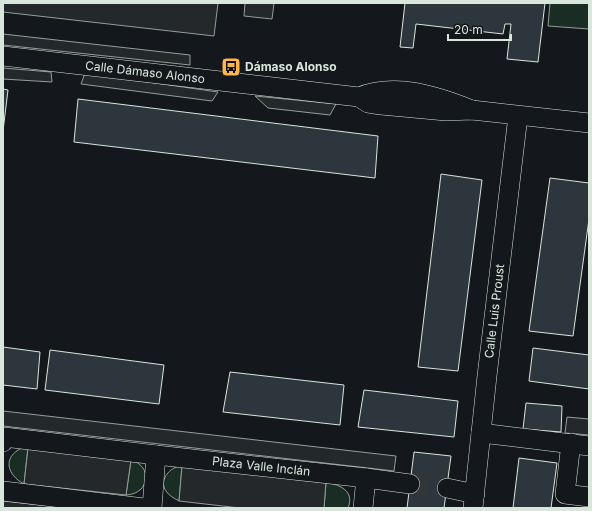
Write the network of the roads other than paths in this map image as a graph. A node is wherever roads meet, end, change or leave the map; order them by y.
1 (3, 56) edge
2 (518, 116) junction
3 (589, 123) edge
4 (481, 433) junction
5 (3, 442) edge
6 (570, 444) junction
7 (589, 446) edge
8 (156, 455) junction
9 (366, 478) junction
10 (410, 484) tunnel mouth
11 (446, 488) tunnel mouth
12 (3, 492) edge
13 (589, 497) edge
14 (474, 501) edge
15 (144, 508) edge
16 (152, 508) edge
17 (363, 508) edge

1 - 2 street, Calle Dámaso Alonso
2 - 3 street, Calle Dámaso Alonso
2 - 4 street, Calle Luis Proust
4 - 6 street
4 - 14 street, Calle Luis Proust
5 - 8 street, Plaza Valle Inclán
6 - 7 street
6 - 13 street
8 - 9 street, Plaza Valle Inclán
8 - 16 street
9 - 10 street, Plaza Valle Inclán
9 - 17 street
11 - 14 street
12 - 15 street

